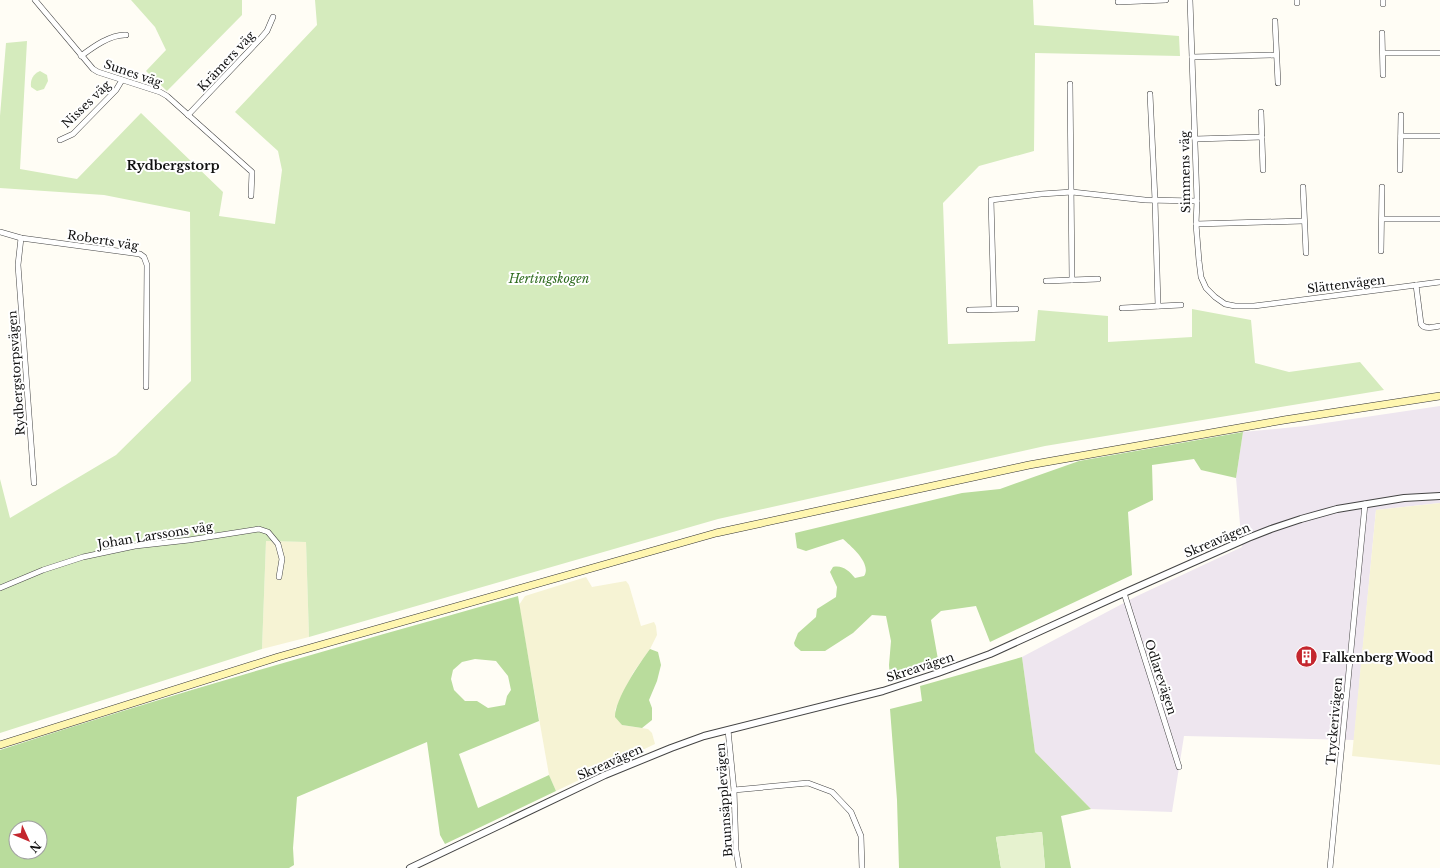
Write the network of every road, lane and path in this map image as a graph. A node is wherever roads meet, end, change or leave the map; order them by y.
1 (36, 0) edge
2 (1148, 0) edge
3 (1166, 0) edge
4 (1190, 0) edge
5 (1118, 2) dead end
6 (273, 17) dead end
7 (1276, 21) dead end
8 (1382, 33) dead end
9 (126, 35) dead end
10 (1383, 53) junction
11 (1440, 53) edge
12 (1276, 55) junction
13 (81, 56) junction
14 (1192, 57) junction
15 (1383, 75) dead end
16 (122, 80) junction
17 (1278, 83) dead end
18 (1070, 84) dead end
19 (1150, 94) dead end
20 (1261, 112) dead end
21 (1401, 114) dead end
22 (188, 115) junction
23 (1401, 136) junction
24 (1440, 136) edge
25 (1262, 138) junction
26 (1195, 139) junction
27 (60, 140) dead end
28 (1263, 170) dead end
29 (1400, 170) dead end
30 (1302, 187) dead end
31 (1382, 187) dead end
32 (1072, 192) junction
33 (251, 196) dead end
34 (1155, 200) junction
35 (1197, 201) junction
36 (1382, 219) junction
37 (1440, 219) edge
38 (1303, 221) junction
39 (1196, 224) junction
40 (0, 232) edge
41 (21, 238) junction
42 (1381, 251) dead end
43 (1306, 253) dead end
44 (1098, 279) dead end
45 (1072, 280) junction
46 (1046, 281) dead end
47 (1440, 282) edge
48 (1416, 285) junction
49 (1181, 305) dead end
50 (1158, 306) junction
51 (1254, 306) joint
52 (1122, 308) dead end
53 (994, 309) junction
54 (1016, 309) dead end
55 (969, 310) dead end
56 (1440, 326) edge
57 (146, 387) dead end
58 (1440, 396) edge
59 (34, 483) dead end
60 (1440, 496) edge
61 (1365, 504) junction
62 (279, 577) dead end
63 (0, 588) edge
64 (1124, 593) junction
65 (728, 730) junction
66 (0, 745) edge
67 (1179, 767) dead end
68 (734, 790) junction
69 (410, 868) edge
70 (739, 868) edge
71 (862, 868) edge
72 (1330, 868) edge

1 - 13 street, Sunes väg
2 - 3 street
2 - 5 street
4 - 14 street, Simmens väg
6 - 22 street, Krämers väg
7 - 12 street
8 - 10 street
9 - 13 street
10 - 11 street
10 - 15 street
12 - 14 street
12 - 17 street
13 - 16 street, Sunes väg
14 - 26 street, Simmens väg
16 - 22 street, Sunes väg
16 - 27 street, Nisses väg
18 - 32 street
19 - 34 street
20 - 25 street
21 - 23 street
22 - 33 street, Sunes väg
23 - 24 street
23 - 29 street
25 - 26 street
25 - 28 street
26 - 35 street, Simmens väg
30 - 38 street
31 - 36 street
32 - 34 street
32 - 45 street
32 - 53 street
34 - 35 street
34 - 50 street
35 - 39 street, Simmens väg
36 - 37 street
36 - 42 street
38 - 39 street
38 - 43 street
39 - 51 street, Simmens väg
40 - 41 street, Roberts väg
41 - 57 street, Roberts väg
41 - 59 street, Rydbergstorpsvägen
44 - 45 street
45 - 46 street
47 - 48 street, Slättenvägen
48 - 51 street, Slättenvägen
48 - 56 street
49 - 50 street
50 - 52 street
53 - 54 street
53 - 55 street
58 - 66 main road
60 - 61 street, Skreavägen
61 - 64 street, Skreavägen
61 - 72 street, Tryckerivägen
62 - 63 street, Johan Larssons väg
64 - 65 street, Skreavägen
64 - 67 street, Odlarevägen
65 - 68 street, Brunnsäpplevägen
65 - 69 street, Skreavägen
68 - 70 street, Brunnsäpplevägen
68 - 71 street

